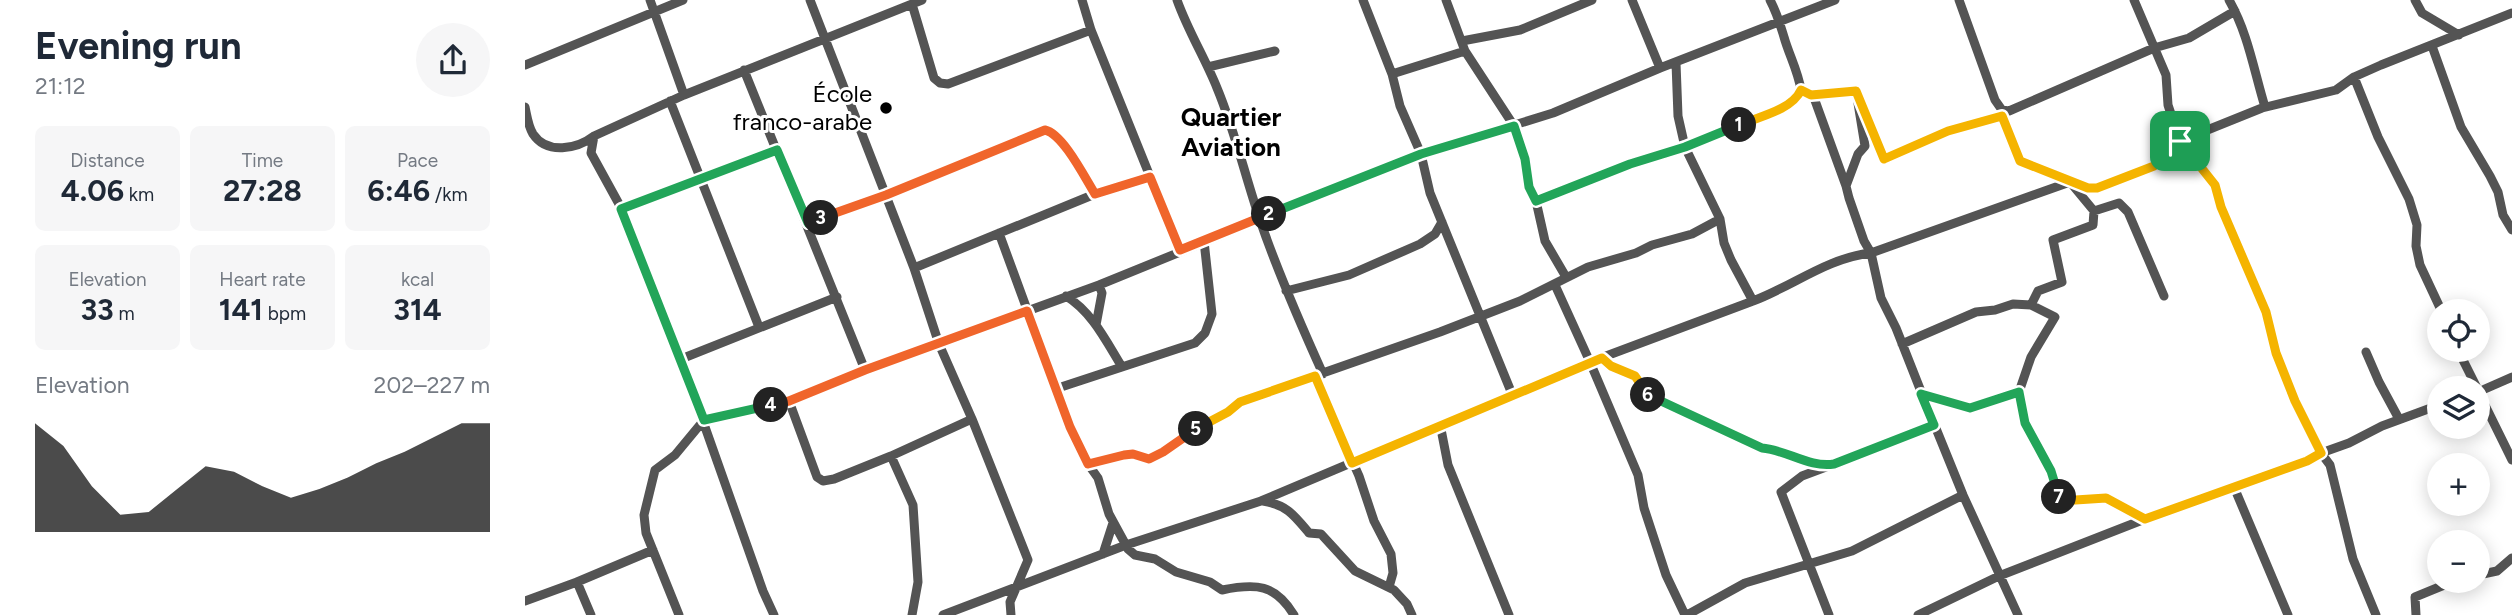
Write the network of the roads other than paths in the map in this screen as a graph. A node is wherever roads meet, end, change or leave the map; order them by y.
1 (650, 0) edge
2 (684, 0) edge
3 (810, 0) edge
4 (922, 0) edge
5 (1082, 0) edge
6 (1177, 0) edge
7 (1363, 0) edge
8 (1446, 0) edge
9 (1592, 0) edge
10 (1632, 0) edge
11 (1770, 0) edge
12 (1835, 0) edge
13 (1959, 0) edge
14 (2134, 0) edge
15 (2229, 0) edge
16 (2415, 0) edge
17 (912, 4) junction
18 (655, 11) junction
19 (2235, 11) junction
20 (2512, 13) edge
21 (1781, 21) junction
22 (1091, 30) junction
23 (2459, 35) junction
24 (825, 37) junction
25 (1462, 41) junction
26 (2432, 46) junction
27 (2154, 48) junction
28 (1275, 51) dead end
29 (1465, 51) junction
30 (1676, 63) junction
31 (525, 65) edge
32 (1208, 67) junction
33 (1660, 68) junction
34 (744, 70) junction
35 (1392, 74) junction
36 (2354, 77) junction
37 (1801, 90) junction
38 (1856, 91) junction
39 (684, 94) junction
40 (1813, 95) junction
41 (670, 102) junction
42 (525, 107) edge
43 (2265, 107) junction
44 (1514, 126) junction
45 (594, 136) junction
46 (2180, 141) junction
47 (1685, 147) junction
48 (777, 150) junction
49 (1421, 154) junction
50 (1150, 177) junction
51 (700, 180) junction
52 (2070, 182) junction
53 (1846, 186) junction
54 (1095, 194) junction
55 (886, 195) junction
56 (1536, 201) junction
57 (621, 209) junction
58 (2094, 211) junction
59 (1259, 218) junction
60 (1720, 219) junction
61 (1441, 222) junction
62 (808, 223) junction
63 (2512, 230) edge
64 (999, 233) junction
65 (1203, 241) junction
66 (1180, 250) junction
67 (1871, 253) junction
68 (914, 268) junction
69 (1566, 277) junction
70 (1098, 285) junction
71 (1555, 285) junction
72 (1286, 292) junction
73 (1066, 296) junction
74 (2164, 296) dead end
75 (837, 297) junction
76 (2436, 299) edge
77 (1753, 302) junction
78 (2031, 304) junction
79 (1027, 311) junction
80 (1481, 315) junction
81 (1095, 325) junction
82 (759, 327) junction
83 (939, 344) junction
84 (1902, 344) junction
85 (2366, 352) dead end
86 (1602, 358) junction
87 (681, 359) junction
88 (1590, 362) junction
89 (1122, 367) junction
90 (865, 370) junction
91 (1319, 375) junction
92 (2512, 377) edge
93 (2490, 386) edge
94 (1055, 389) junction
95 (2019, 392) junction
96 (1511, 394) junction
97 (1921, 394) junction
98 (789, 401) junction
99 (2427, 409) edge
100 (2490, 415) edge
101 (972, 419) junction
102 (2399, 419) junction
103 (704, 420) junction
104 (1440, 424) junction
105 (1934, 425) junction
106 (2321, 453) junction
107 (891, 456) junction
108 (2512, 460) edge
109 (1352, 463) junction
110 (1088, 464) junction
111 (1834, 464) junction
112 (2234, 487) junction
113 (1963, 495) junction
114 (1261, 501) junction
115 (2145, 519) junction
116 (1113, 523) junction
117 (1126, 545) junction
118 (653, 550) junction
119 (1103, 554) junction
120 (2512, 558) edge
121 (1028, 560) junction
122 (1811, 565) junction
123 (2490, 572) edge
124 (1999, 576) junction
125 (1037, 579) junction
126 (577, 582) junction
127 (1389, 587) junction
128 (1014, 588) junction
129 (2427, 592) edge
130 (525, 601) edge
131 (591, 615) edge
132 (679, 615) edge
133 (774, 615) edge
134 (912, 615) edge
135 (943, 615) edge
136 (1011, 615) edge
137 (1294, 615) edge
138 (1412, 615) edge
139 (1509, 615) edge
140 (1686, 615) edge
141 (1829, 615) edge
142 (1918, 615) edge
143 (2018, 615) edge
144 (2288, 615) edge
145 (2377, 615) edge
146 (2416, 615) edge

1 - 18 street
2 - 18 street
3 - 24 street
4 - 17 street
5 - 22 street
6 - 32 street
7 - 35 street
8 - 25 street
9 - 25 street
10 - 33 street
11 - 21 street
12 - 21 street
13 - 27 street
14 - 27 street
15 - 19 street
16 - 23 street
17 - 22 street
17 - 24 street
18 - 31 street
18 - 39 street
19 - 27 street
19 - 43 street
20 - 23 street
21 - 30 street
21 - 37 street
22 - 50 street
23 - 26 street
24 - 34 street
24 - 55 street
25 - 29 street
26 - 36 street
26 - 63 street
27 - 46 street
28 - 32 street
29 - 35 street
29 - 44 street
30 - 33 street
30 - 47 street
32 - 59 street
33 - 44 street
34 - 39 street
34 - 48 street
35 - 49 street
36 - 43 street
36 - 76 street
37 - 40 street
37 - 47 street
38 - 40 street
38 - 52 street
38 - 53 street
39 - 41 street
40 - 53 street
41 - 45 street
41 - 51 street
42 - 45 street
43 - 46 street
44 - 49 street
44 - 56 street
45 - 57 street
46 - 52 street
46 - 106 street
47 - 56 street
47 - 60 street
48 - 51 street
48 - 62 street
49 - 59 street
49 - 61 street
50 - 54 street
50 - 66 street
51 - 57 street
51 - 82 street
52 - 58 street
52 - 67 street
53 - 67 street
54 - 55 street
54 - 64 street
55 - 62 street
55 - 68 street
56 - 69 street
57 - 87 street
58 - 74 street
58 - 78 street
59 - 65 street
59 - 72 street
60 - 69 street
60 - 77 street
61 - 72 street
61 - 80 street
62 - 75 street
64 - 68 street
64 - 79 street
65 - 66 street
65 - 89 street
66 - 70 street
67 - 77 street
67 - 84 street
68 - 83 street
69 - 71 street
70 - 73 street
70 - 81 street
71 - 80 street
71 - 88 street
72 - 91 street
73 - 79 street
73 - 81 street
75 - 82 street
75 - 90 street
77 - 86 street
78 - 84 street
78 - 95 street
79 - 83 street
79 - 94 street
80 - 91 street
80 - 96 street
81 - 89 street
82 - 87 street
83 - 90 street
83 - 101 street
84 - 97 street
85 - 102 street
86 - 88 street
86 - 111 street
87 - 103 street
88 - 96 street
88 - 140 street
89 - 94 street
90 - 98 street
91 - 109 street
91 - 110 street
92 - 93 street
94 - 110 street
95 - 97 street
95 - 115 street
96 - 104 street
97 - 105 street
98 - 103 street
98 - 107 street
99 - 102 street
100 - 108 street
101 - 107 street
101 - 121 street
102 - 106 street
103 - 118 street
103 - 133 street
104 - 109 street
104 - 139 street
105 - 111 street
105 - 113 street
106 - 112 street
106 - 145 street
107 - 134 street
109 - 114 street
109 - 127 street
110 - 116 street
111 - 122 street
112 - 115 street
112 - 144 street
113 - 122 street
113 - 124 street
114 - 117 street
114 - 127 street
115 - 124 street
116 - 117 street
116 - 119 street
117 - 119 street
117 - 137 street
118 - 126 street
118 - 132 street
119 - 125 street
120 - 123 street
121 - 125 street
121 - 128 street
122 - 140 street
122 - 141 street
124 - 142 street
124 - 143 street
125 - 128 street
126 - 130 street
126 - 131 street
127 - 138 street
128 - 135 street
128 - 136 street
129 - 146 street

